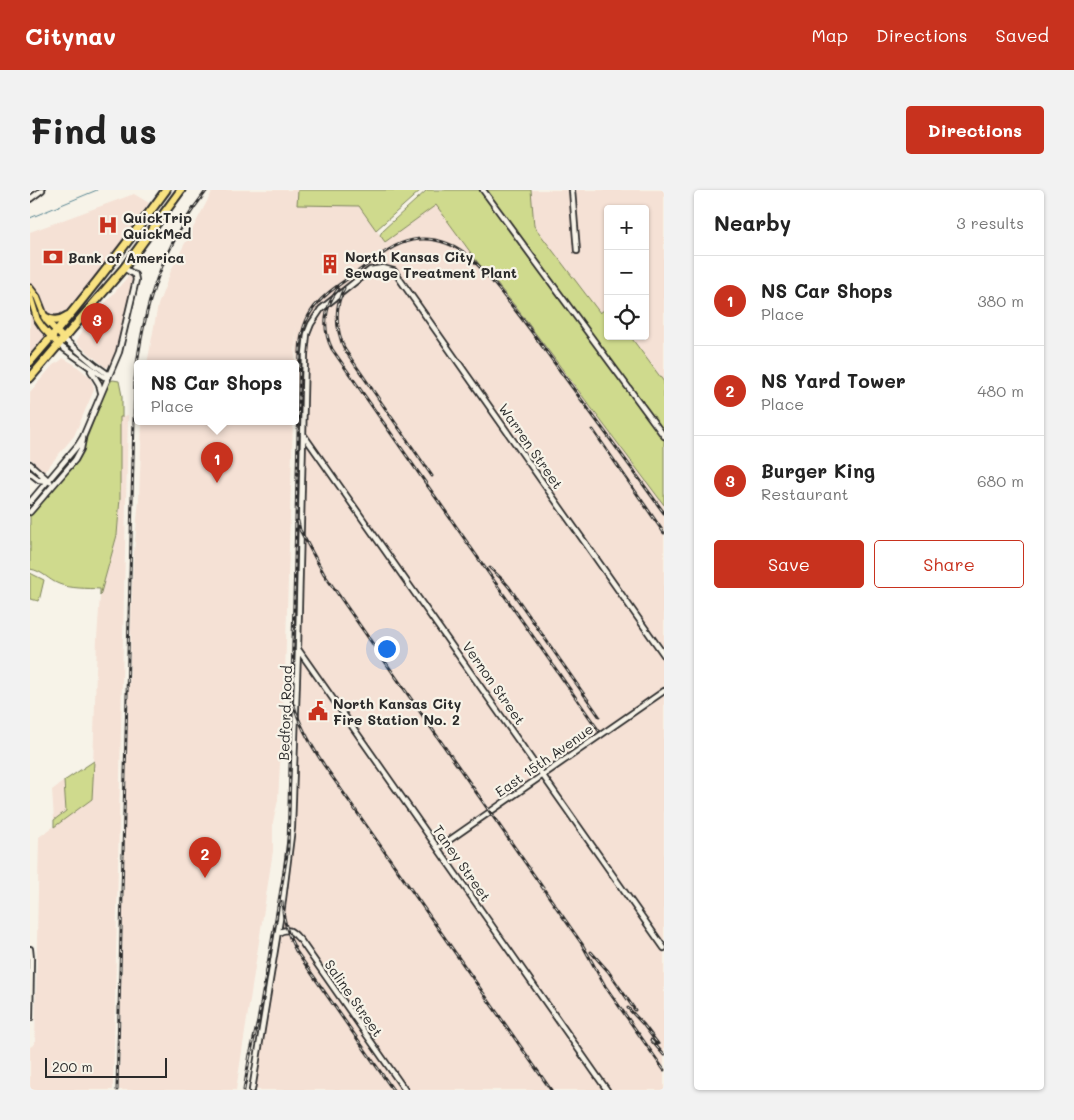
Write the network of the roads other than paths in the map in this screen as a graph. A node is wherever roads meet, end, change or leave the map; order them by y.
1 (42, 190) edge
2 (166, 190) edge
3 (181, 190) edge
4 (483, 190) edge
5 (572, 190) edge
6 (30, 199) edge
7 (577, 251) dead end
8 (112, 262) junction
9 (124, 268) junction
10 (370, 270) joint
11 (113, 281) junction
12 (30, 292) edge
13 (74, 311) junction
14 (45, 317) junction
15 (54, 335) junction
16 (61, 342) junction
17 (30, 362) edge
18 (87, 366) junction
19 (109, 375) junction
20 (30, 378) edge
21 (101, 392) junction
22 (302, 433) junction
23 (664, 436) edge
24 (83, 438) junction
25 (30, 464) edge
26 (30, 472) edge
27 (48, 481) junction
28 (53, 484) junction
29 (30, 502) edge
30 (30, 512) edge
31 (298, 649) junction
32 (664, 655) edge
33 (664, 691) edge
34 (543, 776) junction
35 (438, 848) junction
36 (278, 933) junction
37 (664, 948) edge
38 (30, 949) edge
39 (30, 1018) edge
40 (252, 1090) edge
41 (405, 1090) edge
42 (607, 1090) edge

1 - 6 street
2 - 8 highway
3 - 9 highway
4 - 23 street
5 - 7 street
8 - 11 highway
8 - 13 highway
9 - 11 highway
9 - 19 street
10 - 22 street, Bedford Road
10 - 32 street, Warren Street
11 - 16 highway
12 - 14 main road
12 - 15 main road
13 - 14 highway
13 - 15 highway
14 - 15 main road
15 - 16 main road
15 - 17 highway
16 - 18 street
16 - 19 street
16 - 20 highway
18 - 19 street
18 - 21 street
19 - 21 street
21 - 24 street
22 - 31 street, Bedford Road
22 - 34 street, Vernon Street
24 - 27 street
24 - 28 street
25 - 27 street
26 - 27 street
27 - 28 street
27 - 29 street
28 - 30 street
31 - 35 street, Taney Street
31 - 36 street, Bedford Road
33 - 34 street, East 15th Avenue
34 - 35 street, East 15th Avenue
34 - 37 street, Vernon Street
35 - 42 street, Taney Street
36 - 40 street, Bedford Road
36 - 41 street, Saline Street
38 - 39 street

